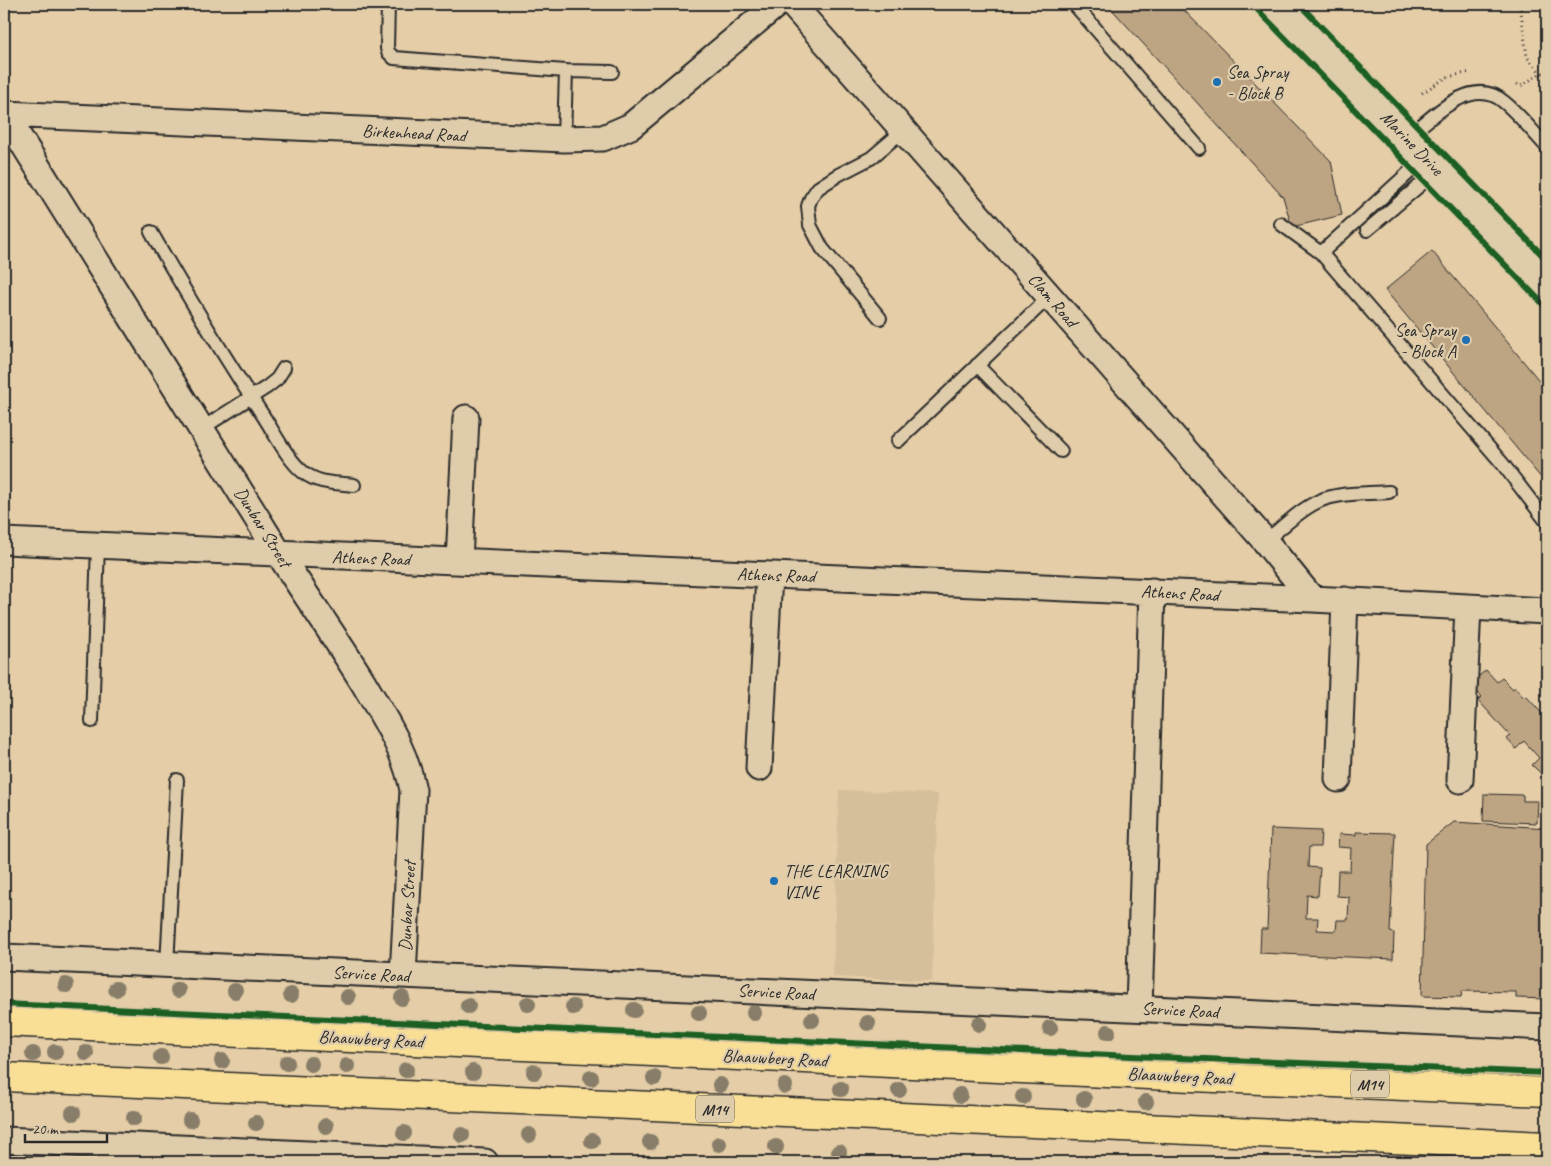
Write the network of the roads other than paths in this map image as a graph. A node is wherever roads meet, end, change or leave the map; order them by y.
1 (388, 4) edge
2 (777, 4) edge
3 (792, 4) edge
4 (1074, 4) edge
5 (1275, 4) edge
6 (566, 71) junction
7 (612, 72) dead end
8 (4, 114) edge
9 (904, 130) junction
10 (1407, 138) junction
11 (564, 139) junction
12 (1547, 147) edge
13 (1199, 148) dead end
14 (1432, 163) junction
15 (1281, 224) dead end
16 (1367, 230) dead end
17 (151, 232) dead end
18 (1321, 253) junction
19 (1547, 283) edge
20 (1050, 296) junction
21 (880, 318) dead end
22 (977, 365) junction
23 (284, 368) dead end
24 (251, 397) junction
25 (466, 418) dead end
26 (201, 429) junction
27 (898, 441) dead end
28 (1061, 451) dead end
29 (354, 485) dead end
30 (1388, 492) dead end
31 (1547, 522) edge
32 (4, 540) edge
33 (1265, 541) junction
34 (98, 545) junction
35 (279, 554) junction
36 (458, 562) junction
37 (769, 575) junction
38 (1152, 591) junction
39 (1312, 599) junction
40 (1345, 600) junction
41 (1468, 607) junction
42 (1547, 611) edge
43 (92, 721) dead end
44 (759, 768) dead end
45 (1338, 779) dead end
46 (177, 780) dead end
47 (1460, 780) dead end
48 (4, 957) edge
49 (167, 965) junction
50 (403, 975) junction
51 (1139, 1008) junction
52 (4, 1022) edge
53 (1547, 1027) edge
54 (4, 1077) edge
55 (1547, 1092) edge
56 (4, 1140) edge
57 (1547, 1146) edge
58 (259, 1157) edge
59 (398, 1160) edge
60 (485, 1162) edge

1 - 6 lane
2 - 11 street, Birkenhead Road
3 - 9 street, Clam Road
4 - 13 lane
5 - 10 main road, Marine Drive
6 - 7 lane
6 - 11 lane
8 - 11 street, Birkenhead Road
8 - 26 street, Dunbar Street
9 - 20 street, Clam Road
9 - 21 lane
10 - 12 lane
10 - 14 main road, Marine Drive
14 - 16 lane
14 - 18 lane
14 - 19 main road, Marine Drive
15 - 18 lane
17 - 24 lane
18 - 31 lane
20 - 22 lane
20 - 33 street, Clam Road
22 - 27 lane
22 - 28 lane
23 - 24 lane
24 - 26 lane
24 - 29 lane
25 - 36 street
26 - 35 street, Dunbar Street
30 - 33 lane
32 - 34 street, Athens Road
33 - 39 street, Clam Road
34 - 35 street, Athens Road
34 - 43 lane
35 - 36 street, Athens Road
35 - 50 street, Dunbar Street
36 - 37 street, Athens Road
37 - 38 street, Athens Road
37 - 44 street
38 - 39 street, Athens Road
38 - 51 street
39 - 40 street, Athens Road
40 - 41 street, Athens Road
40 - 45 street
41 - 42 street, Athens Road
41 - 47 street
46 - 49 lane
48 - 49 street, Service Road
49 - 50 street, Service Road
50 - 51 street, Service Road
51 - 53 street, Service Road
52 - 55 main road, Blaauwberg Road / M14
54 - 57 main road, M14
56 - 58 street
58 - 59 street
59 - 60 street

